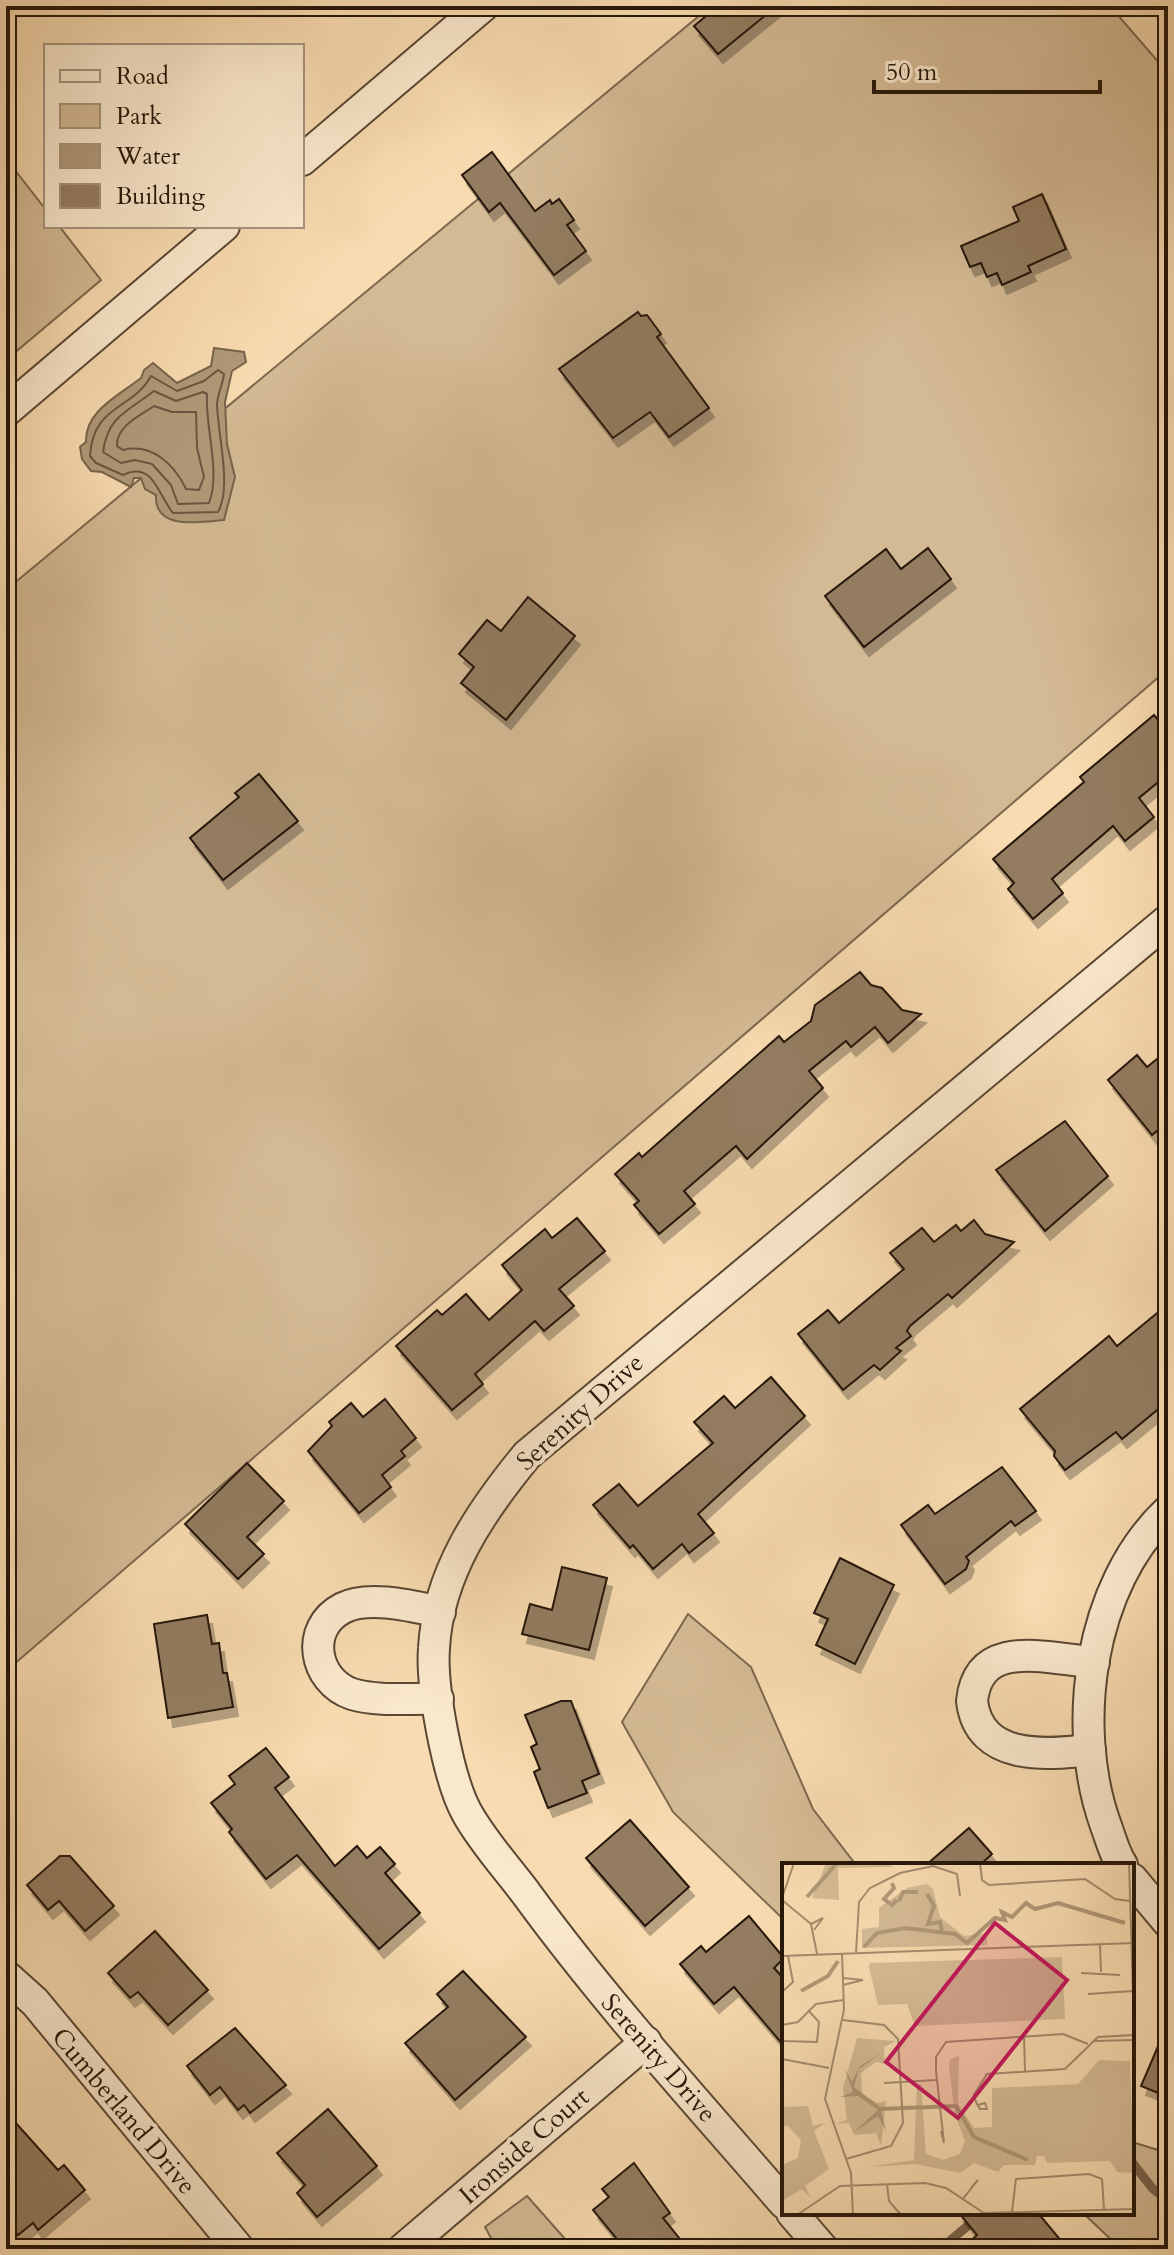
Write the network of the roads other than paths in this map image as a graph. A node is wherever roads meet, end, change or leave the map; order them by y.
1 (483, 6) edge
2 (304, 158) edge
3 (222, 228) edge
4 (6, 411) edge
5 (1168, 920) edge
6 (1168, 1511) edge
7 (440, 1612) junction
8 (1094, 1662) junction
9 (438, 1699) junction
10 (1090, 1750) junction
11 (1121, 1863) edge
12 (1134, 1881) edge
13 (1168, 1922) edge
14 (6, 1976) edge
15 (646, 2042) junction
16 (782, 2201) edge
17 (794, 2215) edge
18 (239, 2249) edge
19 (403, 2249) edge
20 (823, 2249) edge

1 - 2 street
3 - 4 street
5 - 7 street, Serenity Drive
6 - 8 street
7 - 9 street, Serenity Drive
7 - 9 street
8 - 10 street
8 - 10 street
9 - 15 street, Serenity Drive
10 - 11 street
12 - 13 street
14 - 18 street, Cumberland Drive
15 - 16 street, Serenity Drive
15 - 19 street, Ironside Court
17 - 20 street

